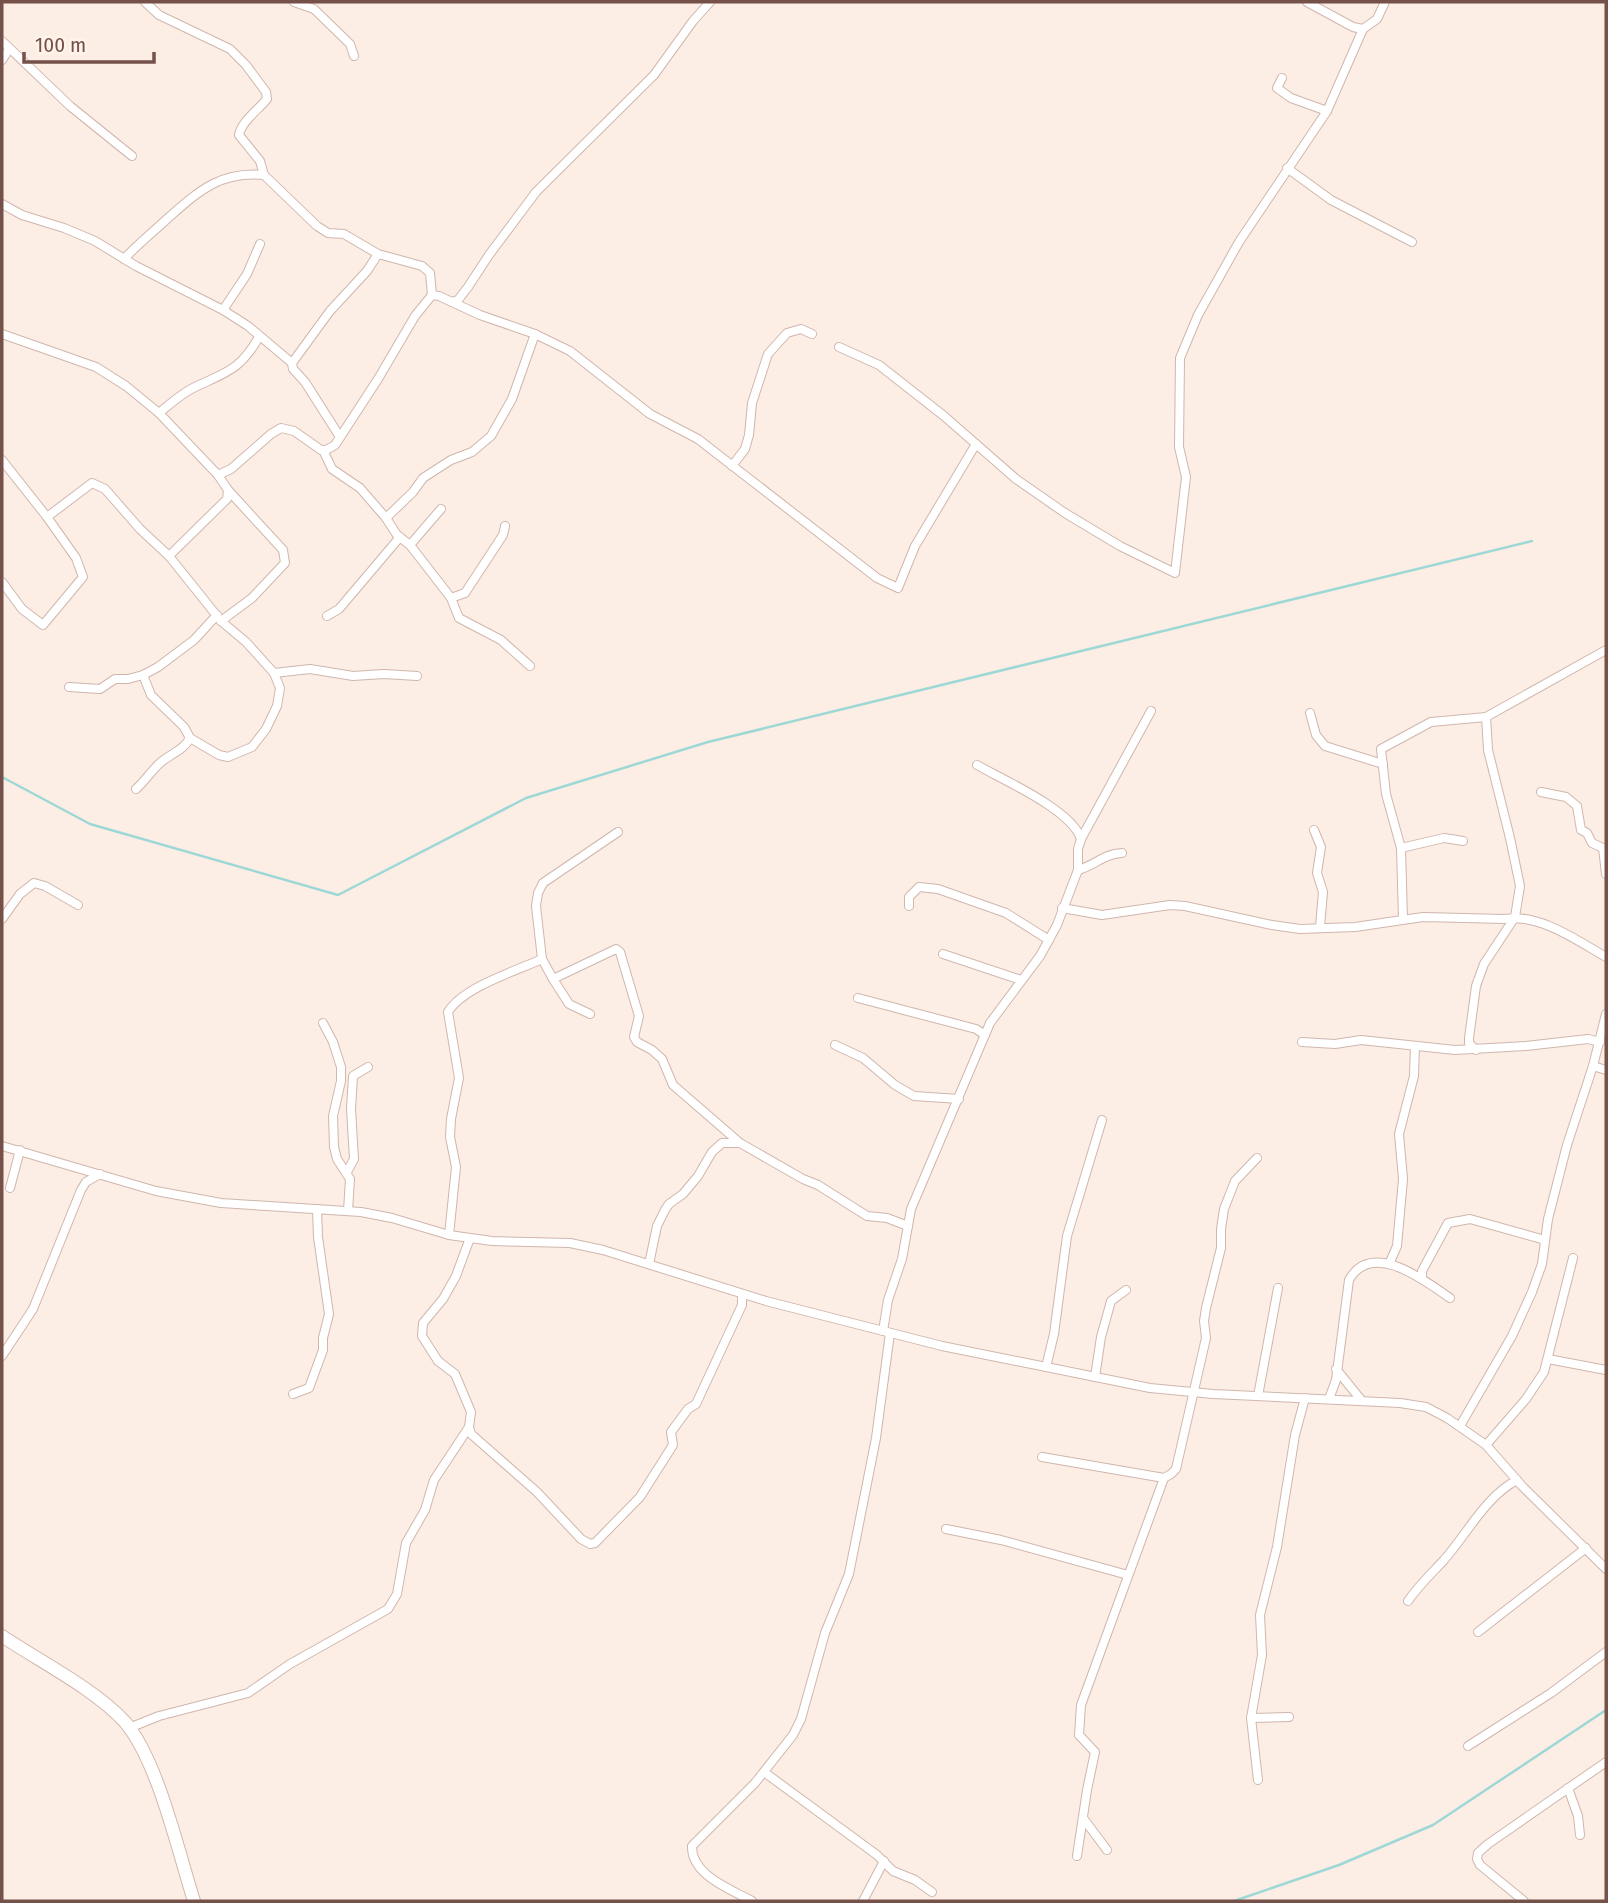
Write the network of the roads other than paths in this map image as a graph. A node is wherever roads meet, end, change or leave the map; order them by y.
1 (145, 2) edge
2 (294, 2) edge
3 (710, 2) edge
4 (1307, 2) edge
5 (1385, 2) edge
6 (1363, 30) junction
7 (2, 41) edge
8 (9, 49) junction
9 (354, 56) dead end
10 (2, 60) edge
11 (1282, 78) dead end
12 (1327, 111) junction
13 (132, 156) dead end
14 (1287, 168) junction
15 (264, 175) junction
16 (2, 204) edge
17 (1412, 242) dead end
18 (260, 244) dead end
19 (378, 254) junction
20 (124, 259) junction
21 (432, 295) junction
22 (452, 302) junction
23 (223, 310) junction
24 (2, 334) edge
25 (536, 334) junction
26 (812, 334) dead end
27 (259, 337) junction
28 (839, 346) dead end
29 (292, 363) junction
30 (159, 413) junction
31 (340, 437) junction
32 (976, 444) junction
33 (323, 450) junction
34 (2, 460) edge
35 (732, 466) junction
36 (218, 475) junction
37 (228, 490) junction
38 (441, 509) dead end
39 (47, 517) junction
40 (386, 518) junction
41 (505, 526) dead end
42 (400, 537) junction
43 (410, 545) junction
44 (169, 556) junction
45 (2, 582) edge
46 (451, 598) junction
47 (327, 616) dead end
48 (219, 618) junction
49 (1606, 650) edge
50 (530, 667) dead end
51 (274, 673) junction
52 (143, 675) junction
53 (417, 676) dead end
54 (69, 687) dead end
55 (1151, 711) dead end
56 (1310, 713) dead end
57 (1486, 717) junction
58 (190, 738) junction
59 (1383, 764) junction
60 (977, 765) dead end
61 (136, 789) dead end
62 (1541, 792) dead end
63 (1314, 830) dead end
64 (618, 832) dead end
65 (1081, 839) junction
66 (1462, 841) dead end
67 (1401, 848) junction
68 (1122, 853) dead end
69 (1078, 870) junction
70 (1606, 874) edge
71 (78, 905) dead end
72 (909, 906) dead end
73 (1062, 908) junction
74 (1515, 917) junction
75 (2, 919) edge
76 (1403, 919) junction
77 (1320, 927) junction
78 (1049, 940) junction
79 (943, 954) dead end
80 (1606, 957) edge
81 (542, 959) junction
82 (553, 979) junction
83 (1021, 980) junction
84 (858, 998) dead end
85 (590, 1014) dead end
86 (1606, 1014) edge
87 (323, 1023) dead end
88 (985, 1035) junction
89 (1302, 1042) dead end
90 (1600, 1042) junction
91 (835, 1045) dead end
92 (1415, 1046) junction
93 (1476, 1050) junction
94 (1593, 1066) junction
95 (368, 1067) dead end
96 (1606, 1070) edge
97 (959, 1099) junction
98 (1101, 1120) dead end
99 (740, 1143) junction
100 (2, 1146) edge
101 (20, 1150) junction
102 (1257, 1158) dead end
103 (347, 1172) junction
104 (100, 1174) junction
105 (10, 1188) dead end
106 (317, 1209) junction
107 (348, 1211) junction
108 (908, 1226) junction
109 (449, 1235) junction
110 (470, 1238) junction
111 (1545, 1240) junction
112 (1573, 1258) dead end
113 (1390, 1262) junction
114 (649, 1264) junction
115 (1422, 1278) junction
116 (1278, 1288) dead end
117 (1126, 1290) dead end
118 (742, 1294) junction
119 (1450, 1298) dead end
120 (886, 1332) junction
121 (2, 1356) edge
122 (1548, 1359) junction
123 (1046, 1367) junction
124 (1336, 1369) junction
125 (1606, 1370) edge
126 (1095, 1377) junction
127 (1192, 1392) junction
128 (292, 1394) dead end
129 (1258, 1396) junction
130 (1305, 1398) junction
131 (1329, 1399) junction
132 (1362, 1401) junction
133 (1460, 1426) junction
134 (469, 1427) junction
135 (1486, 1445) junction
136 (1042, 1457) dead end
137 (1164, 1478) junction
138 (1517, 1480) junction
139 (946, 1529) dead end
140 (1586, 1548) junction
141 (1606, 1569) edge
142 (1128, 1575) junction
143 (1408, 1601) dead end
144 (1478, 1632) dead end
145 (2, 1636) edge
146 (1606, 1652) edge
147 (1289, 1717) dead end
148 (1251, 1718) junction
149 (129, 1728) junction
150 (1468, 1746) dead end
151 (1606, 1762) edge
152 (764, 1772) junction
153 (1258, 1780) dead end
154 (1568, 1788) junction
155 (1083, 1818) junction
156 (1580, 1835) dead end
157 (1107, 1850) dead end
158 (1077, 1856) dead end
159 (884, 1861) junction
160 (932, 1892) dead end
161 (194, 1901) edge
162 (751, 1901) edge
163 (863, 1901) edge
164 (1524, 1901) edge

1 - 15 street
2 - 9 street
3 - 22 street
4 - 6 street
5 - 6 street
6 - 12 street
7 - 8 street
8 - 10 street
8 - 13 street
11 - 12 street
12 - 14 street
14 - 17 street
14 - 32 street
15 - 19 street
15 - 20 street
16 - 20 street
18 - 23 street
19 - 21 street
19 - 29 street
20 - 23 street
21 - 22 street
21 - 31 street
22 - 25 street
23 - 27 street
24 - 30 street
25 - 35 street
25 - 40 street
26 - 35 street
27 - 29 street
27 - 30 street
28 - 32 street
29 - 31 street
30 - 36 street
31 - 33 street
32 - 35 street
33 - 36 street
33 - 40 street
34 - 39 street
36 - 37 street
37 - 44 street
37 - 48 street
38 - 43 street
39 - 44 street
39 - 45 street
40 - 42 street
41 - 46 street
42 - 43 street
42 - 47 street
43 - 46 street
44 - 48 street
46 - 50 street
48 - 51 street
48 - 52 street
49 - 57 street
51 - 53 street
51 - 58 street
52 - 54 street
52 - 58 street
55 - 65 street
56 - 59 street
57 - 59 street
57 - 74 street
58 - 61 street
59 - 67 street
60 - 65 street
62 - 70 street
63 - 77 street
64 - 81 street
65 - 69 street
66 - 67 street
67 - 76 street
68 - 69 street
69 - 73 street
71 - 75 street
72 - 78 street
73 - 77 street
73 - 78 street
74 - 76 street
74 - 80 street
74 - 93 street
76 - 77 street
78 - 83 street
79 - 83 street
81 - 82 street
81 - 109 street
82 - 85 street
82 - 99 street
83 - 88 street
84 - 88 street
86 - 90 street
87 - 103 street
88 - 97 street
89 - 92 street
90 - 93 street
90 - 94 street
91 - 97 street
92 - 93 street
92 - 113 street
94 - 96 street
94 - 111 street
95 - 103 street
97 - 108 street
98 - 123 street
99 - 108 street
99 - 114 street
100 - 101 street
101 - 104 street
101 - 105 street
102 - 127 street
103 - 107 street
104 - 106 street
104 - 121 street
106 - 107 street
106 - 128 street
107 - 109 street
108 - 120 street
109 - 110 street
110 - 114 street
110 - 134 street
111 - 115 street
111 - 133 street
112 - 122 street
113 - 115 street
113 - 124 street
114 - 118 street
115 - 119 street
116 - 129 street
117 - 126 street
118 - 120 street
118 - 134 street
120 - 123 street
120 - 152 street
122 - 125 street
122 - 135 street
123 - 126 street
124 - 131 street
124 - 132 street
126 - 127 street
127 - 129 street
127 - 137 street
129 - 130 street
130 - 131 street
130 - 148 street
131 - 132 street
132 - 133 street
133 - 135 street
134 - 149 street
135 - 138 street
136 - 137 street
137 - 142 street
138 - 140 street
138 - 143 street
139 - 142 street
140 - 141 street
140 - 144 street
142 - 155 street
145 - 149 main road
146 - 150 street
147 - 148 street
148 - 153 street
149 - 161 main road
151 - 154 street
152 - 159 street
152 - 162 street
154 - 156 street
154 - 164 street
155 - 157 street
155 - 158 street
159 - 160 street
159 - 163 street

